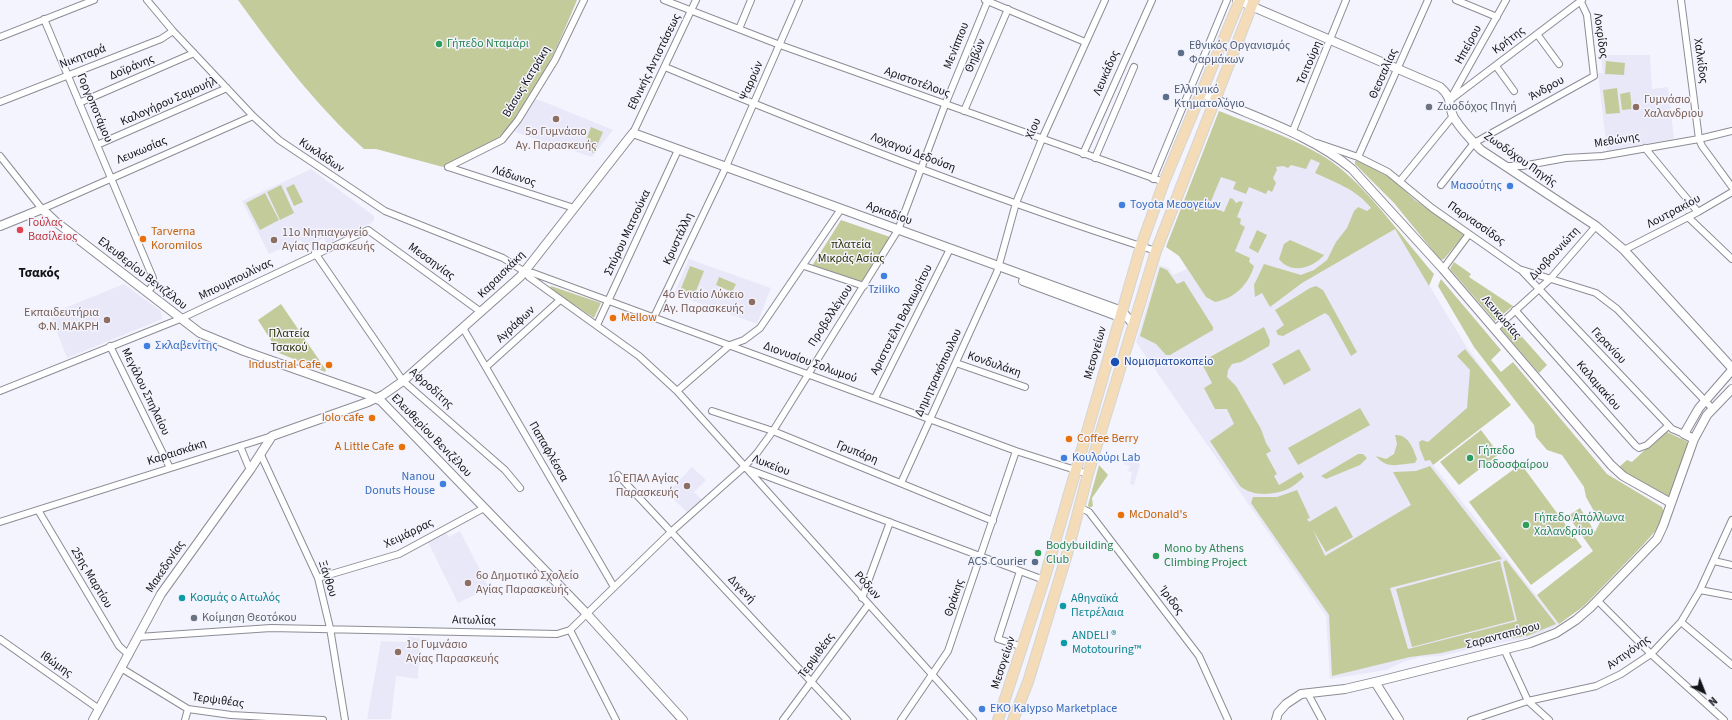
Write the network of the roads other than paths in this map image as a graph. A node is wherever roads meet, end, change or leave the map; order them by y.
1 (94, 0) edge
2 (147, 0) edge
3 (584, 0) edge
4 (664, 0) edge
5 (696, 0) edge
6 (751, 0) edge
7 (798, 0) edge
8 (987, 0) edge
9 (1105, 0) edge
10 (1152, 0) edge
11 (1227, 0) edge
12 (1239, 0) edge
13 (1346, 0) edge
14 (1428, 0) edge
15 (1456, 0) edge
16 (1506, 0) edge
17 (1581, 0) edge
18 (1681, 0) edge
19 (1252, 3) edge
20 (1008, 10) junction
21 (691, 11) junction
22 (1497, 17) junction
23 (44, 19) junction
24 (739, 29) junction
25 (173, 31) junction
26 (1537, 34) junction
27 (0, 36) edge
28 (1331, 40) junction
29 (1085, 42) junction
30 (780, 45) junction
31 (194, 53) junction
32 (1559, 64) dead end
33 (1496, 66) junction
34 (665, 67) junction
35 (1134, 67) dead end
36 (1398, 69) junction
37 (68, 75) junction
38 (1594, 76) joint
39 (226, 88) junction
40 (1514, 91) dead end
41 (1201, 93) junction
42 (1214, 99) junction
43 (1450, 100) junction
44 (0, 102) edge
45 (79, 103) junction
46 (754, 104) junction
47 (945, 105) junction
48 (964, 112) junction
49 (253, 116) junction
50 (1453, 116) junction
51 (1732, 132) edge
52 (1292, 133) junction
53 (631, 135) junction
54 (1042, 139) junction
55 (1699, 139) junction
56 (1315, 143) junction
57 (1474, 143) junction
58 (97, 145) junction
59 (1645, 148) junction
60 (678, 152) junction
61 (1083, 154) junction
62 (0, 156) edge
63 (1358, 157) junction
64 (1095, 158) junction
65 (1505, 166) junction
66 (448, 167) joint
67 (921, 168) junction
68 (725, 169) junction
69 (111, 177) junction
70 (1152, 179) junction
71 (1400, 181) junction
72 (1164, 182) junction
73 (1441, 185) dead end
74 (1732, 187) edge
75 (1732, 192) edge
76 (1016, 203) junction
77 (574, 208) junction
78 (42, 209) junction
79 (841, 211) junction
80 (1698, 212) junction
81 (1688, 218) junction
82 (0, 226) edge
83 (1596, 226) junction
84 (368, 230) joint
85 (897, 232) junction
86 (1469, 234) junction
87 (1141, 246) junction
88 (1624, 250) junction
89 (1156, 251) junction
90 (315, 253) junction
91 (948, 253) junction
92 (1732, 259) edge
93 (804, 266) junction
94 (998, 269) junction
95 (1443, 269) junction
96 (1519, 269) junction
97 (525, 272) junction
98 (1550, 279) junction
99 (864, 286) junction
100 (1539, 288) junction
101 (147, 293) junction
102 (560, 300) junction
103 (609, 300) junction
104 (1515, 310) junction
105 (481, 312) junction
106 (1121, 314) junction
107 (654, 317) junction
108 (180, 319) junction
109 (1133, 324) junction
110 (597, 325) junction
111 (463, 328) junction
112 (1495, 329) junction
113 (730, 345) junction
114 (110, 346) junction
115 (956, 364) junction
116 (486, 367) junction
117 (1732, 369) edge
118 (808, 373) junction
119 (403, 381) junction
120 (1025, 387) dead end
121 (1732, 389) edge
122 (0, 391) edge
123 (677, 391) junction
124 (372, 396) junction
125 (875, 398) junction
126 (1705, 401) junction
127 (1712, 408) junction
128 (712, 411) dead end
129 (930, 418) junction
130 (1668, 426) junction
131 (773, 431) junction
132 (1684, 434) junction
133 (272, 436) junction
134 (1694, 439) junction
135 (240, 446) junction
136 (1016, 451) junction
137 (261, 455) junction
138 (744, 467) junction
139 (170, 468) junction
140 (250, 470) junction
141 (1076, 471) junction
142 (1088, 474) junction
143 (618, 475) dead end
144 (901, 483) junction
145 (520, 488) dead end
146 (1671, 504) junction
147 (1079, 507) junction
148 (484, 508) junction
149 (38, 510) junction
150 (1732, 520) edge
151 (0, 522) edge
152 (890, 522) junction
153 (992, 522) junction
154 (672, 531) junction
155 (981, 556) junction
156 (1714, 561) junction
157 (1732, 565) edge
158 (1020, 571) junction
159 (318, 578) junction
160 (1044, 580) junction
161 (614, 587) junction
162 (1700, 590) junction
163 (1732, 596) edge
164 (862, 598) junction
165 (1598, 601) junction
166 (868, 605) junction
167 (586, 613) junction
168 (1681, 622) junction
169 (330, 628) junction
170 (570, 630) junction
171 (138, 637) junction
172 (0, 639) edge
173 (1023, 647) junction
174 (1504, 650) junction
175 (1651, 654) junction
176 (129, 655) junction
177 (1732, 665) edge
178 (121, 668) junction
179 (933, 676) junction
180 (812, 682) junction
181 (1376, 682) junction
182 (1308, 694) junction
183 (1528, 701) junction
184 (99, 709) junction
185 (188, 709) junction
186 (93, 720) edge
187 (185, 720) edge
188 (324, 720) edge
189 (345, 720) edge
190 (616, 720) edge
191 (683, 720) edge
192 (783, 720) edge
193 (847, 720) edge
194 (902, 720) edge
195 (973, 720) edge
196 (998, 720) edge
197 (1013, 720) edge
198 (1228, 720) edge
199 (1276, 720) edge
200 (1322, 720) edge
201 (1399, 720) edge
202 (1471, 720) edge
203 (1549, 720) edge
204 (1724, 720) edge

1 - 23 street
2 - 25 street, Κυκλάδων
3 - 66 street, Βάσως Κατράκη
4 - 21 street, Αριστοτέλους
5 - 21 street, Εθνικής Αντιστάσεως
6 - 24 street
7 - 30 street, Ψαρρών
8 - 20 street
8 - 47 street, Μενίππου
9 - 29 street, Χίου
10 - 61 street, Λευκάδος
11 - 70 street
12 - 19 street, Ζωοδόχου Πηγής
12 - 41 main road, Μεσογείων
13 - 28 street, Τσιτούρη
14 - 36 street, Θεσσαλίας
15 - 22 street
16 - 22 street, Ηπείρου
17 - 26 street, Κρήτης
17 - 38 street, Λοκρίδος
18 - 55 street, Χαλκίδος
19 - 28 street, Ζωοδόχου Πηγής
19 - 42 main road
20 - 29 street
20 - 48 street, Θηβών
21 - 24 street, Αριστοτέλους
21 - 34 street, Εθνικής Αντιστάσεως
22 - 43 street, Ηπείρου
23 - 27 street
23 - 37 street, Γοργοποτάμου
24 - 30 street, Αριστοτέλους
25 - 31 street, Κυκλάδων
25 - 37 street, Νικηταρά
26 - 32 street
26 - 33 street, Κρήτης
28 - 36 street, Ζωοδόχου Πηγής
28 - 52 street, Τσιτούρη
29 - 54 street, Χίου
30 - 46 street, Ψαρρών
30 - 47 street, Αριστοτέλους
31 - 39 street, Κυκλάδων
31 - 45 street, Δοϊράνης
33 - 40 street
33 - 43 street, Κρήτης
34 - 46 street, Λοχαγού Δεδούση
34 - 53 street, Εθνικής Αντιστάσεως
35 - 64 street
36 - 43 street, Ζωοδόχου Πηγής
36 - 63 street, Θεσσαλίας
37 - 44 street, Νικηταρά
37 - 45 street, Γοργοποτάμου
38 - 57 street, Άνδρου
39 - 49 street, Κυκλάδων
39 - 58 street, Καλογήρου Σαμουήλ
41 - 42 street, Παρνασσίδος
41 - 72 main road, Μεσογείων
42 - 52 street, Παρνασσίδος
42 - 89 main road
43 - 50 street, Ζωοδόχου Πηγής
45 - 58 street, Γοργοποτάμου
46 - 67 street, Λοχαγού Δεδούση
46 - 68 street, Ψαρρών
47 - 48 street, Αριστοτέλους
47 - 67 street, Μενίππου
48 - 54 street, Αριστοτέλους
49 - 69 street, Λευκωσίας
49 - 97 street, Κυκλάδων
50 - 57 street, Ζωοδόχου Πηγής
50 - 71 street
51 - 55 street, Μεθώνης
52 - 56 street, Παρνασσίδος
53 - 60 street, Αρκαδίου
53 - 77 street, Καραισκάκη
54 - 61 street, Αριστοτέλους
54 - 76 street, Χίου
55 - 59 street, Μεθώνης
55 - 74 street, Χαλκίδος
56 - 63 street, Παρνασσίδος
56 - 95 street, Λευκωσίας
57 - 65 street, Ζωοδόχου Πηγής
57 - 73 street, Άνδρου
58 - 69 street, Γοργοποτάμου
59 - 65 street, Μεθώνης
59 - 80 street
60 - 68 street, Αρκαδίου
60 - 103 street, Σπύρου Ματσούκα
61 - 64 street, Αριστοτέλους
62 - 78 street, Ελευθερίου Βενιζέλου
63 - 71 street, Παρνασσίδος
64 - 70 street, Αριστοτέλους
65 - 83 street, Ζωοδόχου Πηγής
66 - 77 street, Λάδωνος
67 - 76 street, Λοχαγού Δεδούση
67 - 85 street, Μενίππου
68 - 79 street, Αρκαδίου
68 - 107 street, Κρυστάλλη
69 - 78 street, Λευκωσίας
69 - 101 street, Γοργοποτάμου
70 - 72 street, Αριστοτέλους
71 - 86 street, Παρνασσίδος
72 - 87 main road, Μεσογείων
75 - 80 street, Λουτρακίου
76 - 87 street, Λοχαγού Δεδούση
76 - 94 street, Χίου
77 - 97 street, Καραισκάκη
78 - 82 street
78 - 101 street, Ελευθερίου Βενιζέλου
79 - 85 street, Αρκαδίου
79 - 93 street
80 - 81 street, Λουτρακίου
81 - 88 street, Λουτρακίου
81 - 92 street
83 - 88 street, Ζωοδόχου Πηγής
83 - 98 street, Δυοβουνιώτη
84 - 90 street, Μπουμπουλίνας
84 - 105 street, Μεσσηνίας
85 - 91 street, Αρκαδίου
85 - 94 street, Αρκαδίου
85 - 99 street, Προβελλέγιου
86 - 95 street
86 - 96 street, Παρνασσίδος
87 - 89 street, Λοχαγού Δεδούση
87 - 106 main road, Μεσογείων
88 - 117 street, Ζωοδόχου Πηγής
89 - 109 main road
90 - 108 street, Μπουμπουλίνας
90 - 119 street, Αφροδίτης
91 - 94 street, Αρκαδίου
91 - 125 street, Αριστοτέλη Βαλαωρίτου
93 - 99 street
93 - 113 street
94 - 106 street, Αρκαδίου
94 - 115 street, Δημητρακόπουλου
95 - 112 street, Λευκωσίας
96 - 98 street, Παρνασσίδος
96 - 100 street, Γερανίου
97 - 102 street, Λυκείου
97 - 103 street, Διονυσίου Σολωμού
97 - 105 street, Καραισκάκη
98 - 100 street, Δυοβουνιώτη
98 - 126 street, Παρνασσίδος
99 - 118 street, Προβελλέγιου
100 - 104 street, Δυοβουνιώτη
100 - 130 street, Γερανίου
101 - 108 street, Ελευθερίου Βενιζέλου
102 - 110 street, Λυκείου
102 - 116 street, Αγράφων
103 - 107 street, Διονυσίου Σολωμού
103 - 110 street, Σπύρου Ματσούκα
104 - 112 street, Δυοβουνιώτη
104 - 130 street, Καλαμακίου
105 - 111 street, Καραισκάκη
106 - 109 street, Αρκαδίου
106 - 141 main road, Μεσογείων
107 - 113 street, Διονυσίου Σολωμού
108 - 114 street, Μπουμπουλίνας
108 - 124 street, Ελευθερίου Βενιζέλου
109 - 142 main road
110 - 123 street, Λυκείου
111 - 116 street, Παπαφλέσσα
111 - 119 street, Καραισκάκη
112 - 146 street, Λευκωσίας
113 - 118 street, Διονυσίου Σολωμού
113 - 123 street
114 - 122 street, Μπουμπουλίνας
114 - 139 street, Μεγάλου Σπηλαίου
115 - 120 street, Κονδυλάκη
115 - 129 street, Δημητρακόπουλου
116 - 161 street, Παπαφλέσσα
117 - 126 street
118 - 125 street, Διονυσίου Σολωμού
118 - 131 street, Προβελλέγιου
119 - 124 street, Καραισκάκη
119 - 145 street, Αφροδίτης
121 - 127 street, Σαρανταπόρου
123 - 138 street, Λυκείου
124 - 133 street, Καραισκάκη
124 - 148 street, Ελευθερίου Βενιζέλου
125 - 129 street, Διονυσίου Σολωμού
126 - 127 street, Παρνασσίδος
126 - 132 street
127 - 134 street, Σαρανταπόρου
128 - 131 street, Γρυπάρη
129 - 136 street, Διονυσίου Σολωμού
129 - 144 street, Δημητρακόπουλου
130 - 132 street, Γερανίου
131 - 138 street, Προβελλέγιου
131 - 144 street, Γρυπάρη
132 - 134 street
133 - 135 street, Καραισκάκη
133 - 137 street, Μακεδονίας
134 - 146 street, Σαρανταπόρου
135 - 139 street, Καραισκάκη
135 - 140 street
136 - 141 street, Διονυσίου Σολωμού
136 - 153 street, Θράκης
137 - 140 street, Μακεδονίας
137 - 159 street, Ξάνθου
138 - 152 street, Λυκείου
138 - 154 street
138 - 164 street, Ρόδων
139 - 149 street, Καραισκάκη
140 - 171 street, Μακεδονίας
141 - 142 street, Διονυσίου Σολωμού
141 - 160 main road, Μεσογείων
142 - 147 main road
143 - 154 street, Διγενή
144 - 153 street, Γρυπάρη
146 - 165 street, Σαρανταπόρου
147 - 197 main road
147 - 198 street, Ίριδος
148 - 159 street, Χειμάρρας
148 - 167 street, Ελευθερίου Βενιζέλου
149 - 151 street, Καραισκάκη
149 - 176 street, 25ης Μαρτίου
150 - 156 street, Αντιγόνης
152 - 155 street, Λυκείου
152 - 164 street
153 - 155 street, Θράκης
154 - 161 street
154 - 180 street, Διγενή
155 - 158 street, Λυκείου
155 - 179 street, Θράκης
156 - 157 street
156 - 162 street, Αντιγόνης
158 - 160 street, Λυκείου
158 - 173 street
159 - 169 street, Ξάνθου
160 - 173 main road, Μεσογείων
161 - 167 street
162 - 163 street
162 - 168 street, Αντιγόνης
164 - 166 street, Ρόδων
165 - 174 street, Σαρανταπόρου
165 - 175 street
166 - 179 street, Ρόδων
166 - 180 street, Τερψιθέας
167 - 170 street
167 - 191 street, Ελευθερίου Βενιζέλου
168 - 175 street, Αντιγόνης
168 - 177 street
169 - 170 street, Αιτωλίας
169 - 171 street, Αιτωλίας
169 - 189 street, Ξάνθου
170 - 190 street
171 - 176 street, Μακεδονίας
172 - 184 street, Ιθώμης
173 - 196 main road, Μεσογείων
174 - 181 street, Σαρανταπόρου
174 - 183 street
175 - 183 street, Αντιγόνης
175 - 204 street
176 - 178 street, Μακεδονίας
178 - 184 street, Μακεδονίας
178 - 185 street, Τερψιθέας
179 - 194 street, Θράκης
179 - 195 street, Ρόδων
180 - 192 street, Τερψιθέας
180 - 193 street, Διγενή
181 - 182 street, Σαρανταπόρου
181 - 201 street
182 - 199 street, Σαρανταπόρου
182 - 200 street
183 - 202 street, Αντιγόνης
183 - 203 street
184 - 186 street, Μακεδονίας
185 - 187 street
185 - 188 street, Τερψιθέας

